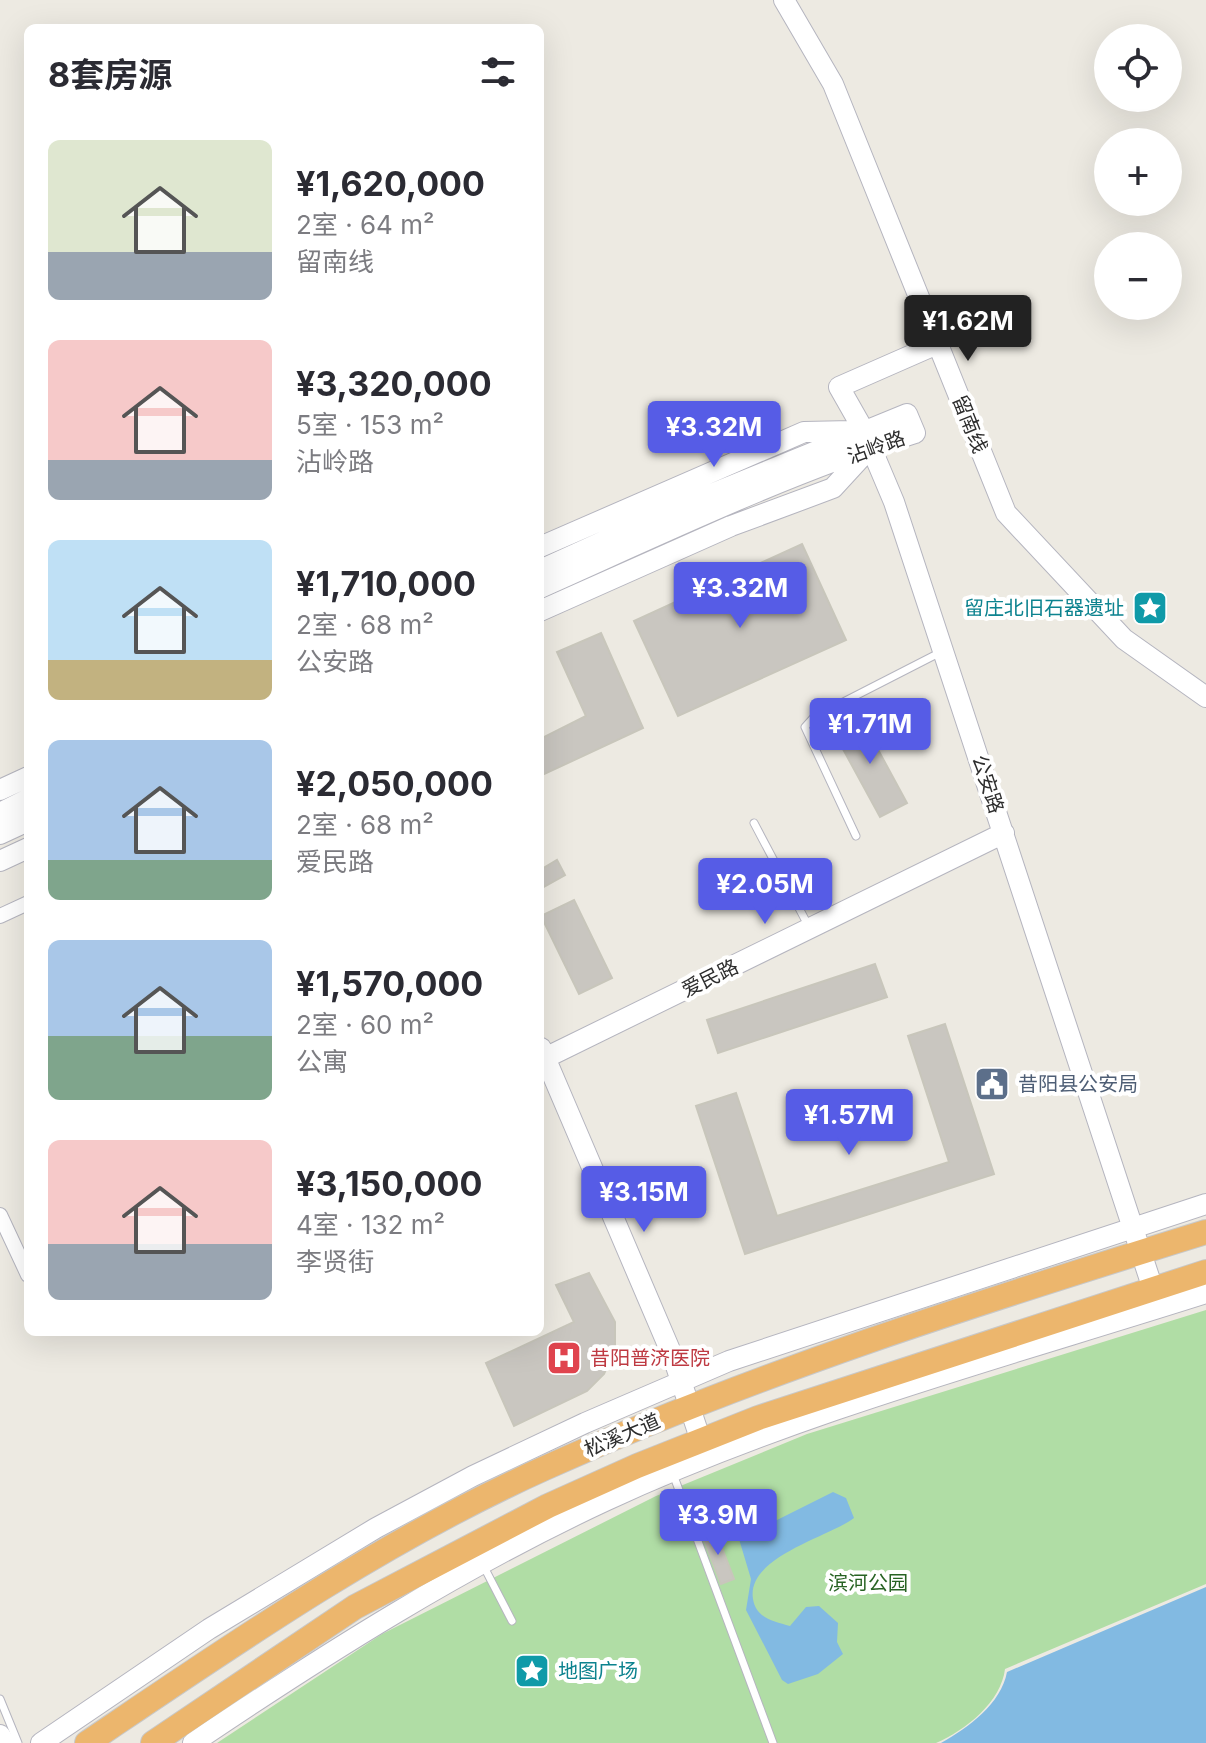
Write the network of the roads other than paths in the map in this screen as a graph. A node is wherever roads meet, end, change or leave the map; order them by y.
1 (784, 0) edge
2 (937, 344) junction
3 (867, 439) junction
4 (544, 545) edge
5 (544, 568) edge
6 (544, 586) edge
7 (544, 609) edge
8 (943, 651) junction
9 (1206, 697) edge
10 (24, 779) edge
11 (0, 790) edge
12 (24, 801) edge
13 (0, 813) edge
14 (24, 823) edge
15 (754, 823) dead end
16 (1004, 833) junction
17 (0, 834) edge
18 (856, 836) dead end
19 (24, 850) edge
20 (0, 861) edge
21 (24, 905) edge
22 (0, 916) edge
23 (810, 929) junction
24 (544, 1053) edge
25 (544, 1055) edge
26 (1206, 1204) edge
27 (0, 1215) edge
28 (1135, 1228) junction
29 (1206, 1232) edge
30 (1142, 1252) junction
31 (24, 1266) edge
32 (1206, 1272) edge
33 (1153, 1289) junction
34 (1206, 1293) edge
35 (680, 1381) junction
36 (689, 1408) junction
37 (701, 1441) junction
38 (672, 1472) junction
39 (477, 1555) junction
40 (512, 1621) dead end
41 (0, 1699) edge
42 (0, 1735) edge
43 (5, 1743) edge
44 (18, 1743) edge
45 (41, 1743) edge
46 (87, 1743) edge
47 (153, 1743) edge
48 (193, 1743) edge
49 (773, 1743) edge

1 - 2 street, 留南线
2 - 3 street, 公安路
2 - 9 street, 留南线
3 - 4 street
3 - 5 street, 沾岭路
3 - 6 street, 沾岭路
3 - 7 street
3 - 8 street, 公安路
8 - 16 street, 公安路
8 - 18 lane
10 - 11 street
12 - 13 street
14 - 17 street
15 - 23 lane
16 - 23 street, 爱民路
16 - 28 street, 公安路
19 - 20 street
21 - 22 street
23 - 24 street, 爱民路
25 - 35 street
26 - 28 street
27 - 31 street
28 - 30 street, 公安路
28 - 35 street
29 - 30 highway, 松溪大道
30 - 33 street, 公安路
30 - 36 highway, 松溪大道
32 - 33 highway, 松溪大道
33 - 37 highway, 松溪大道
34 - 38 street
35 - 36 street
35 - 45 street
36 - 37 street
36 - 46 highway, 松溪大道
37 - 39 highway, 松溪大道
38 - 39 street
38 - 49 lane
39 - 40 lane
39 - 47 highway, 松溪大道
39 - 48 street
41 - 44 lane
42 - 43 street

